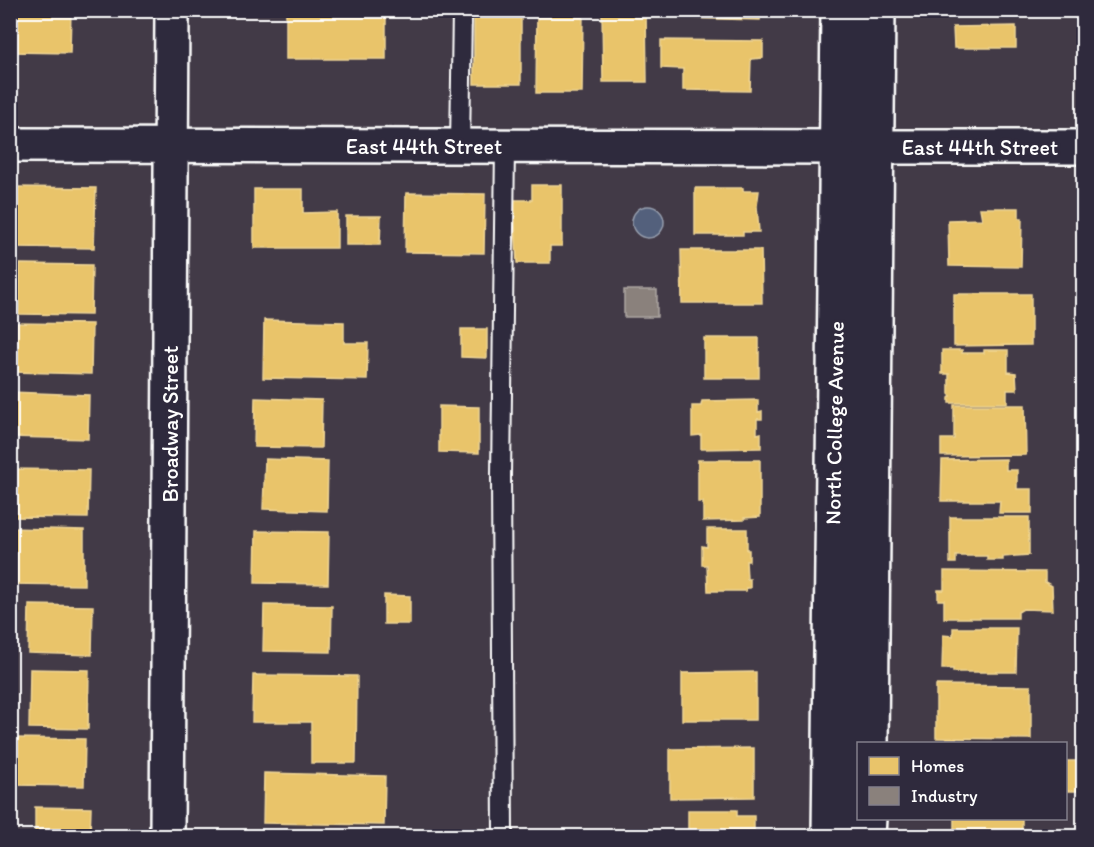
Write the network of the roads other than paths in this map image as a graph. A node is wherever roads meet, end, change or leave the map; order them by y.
1 (172, 10) edge
2 (462, 10) edge
3 (838, 10) edge
4 (858, 10) edge
5 (878, 10) edge
6 (10, 145) edge
7 (171, 145) junction
8 (460, 146) junction
9 (506, 146) junction
10 (837, 147) junction
11 (877, 147) junction
12 (1083, 147) edge
13 (871, 742) edge
14 (869, 820) edge
15 (167, 837) edge
16 (503, 837) edge
17 (830, 837) edge
18 (850, 837) edge
19 (868, 837) edge

1 - 7 street, Broadway Street
2 - 8 lane
3 - 10 street, North College Avenue
4 - 18 lane, North College Avenue
5 - 11 street, North College Avenue
6 - 7 street, East 44th Street
7 - 8 street, East 44th Street
7 - 15 street, Broadway Street
8 - 9 street, East 44th Street
9 - 10 street, East 44th Street
9 - 16 lane
10 - 17 street, North College Avenue
11 - 12 street, East 44th Street
11 - 13 street, North College Avenue
14 - 19 street

